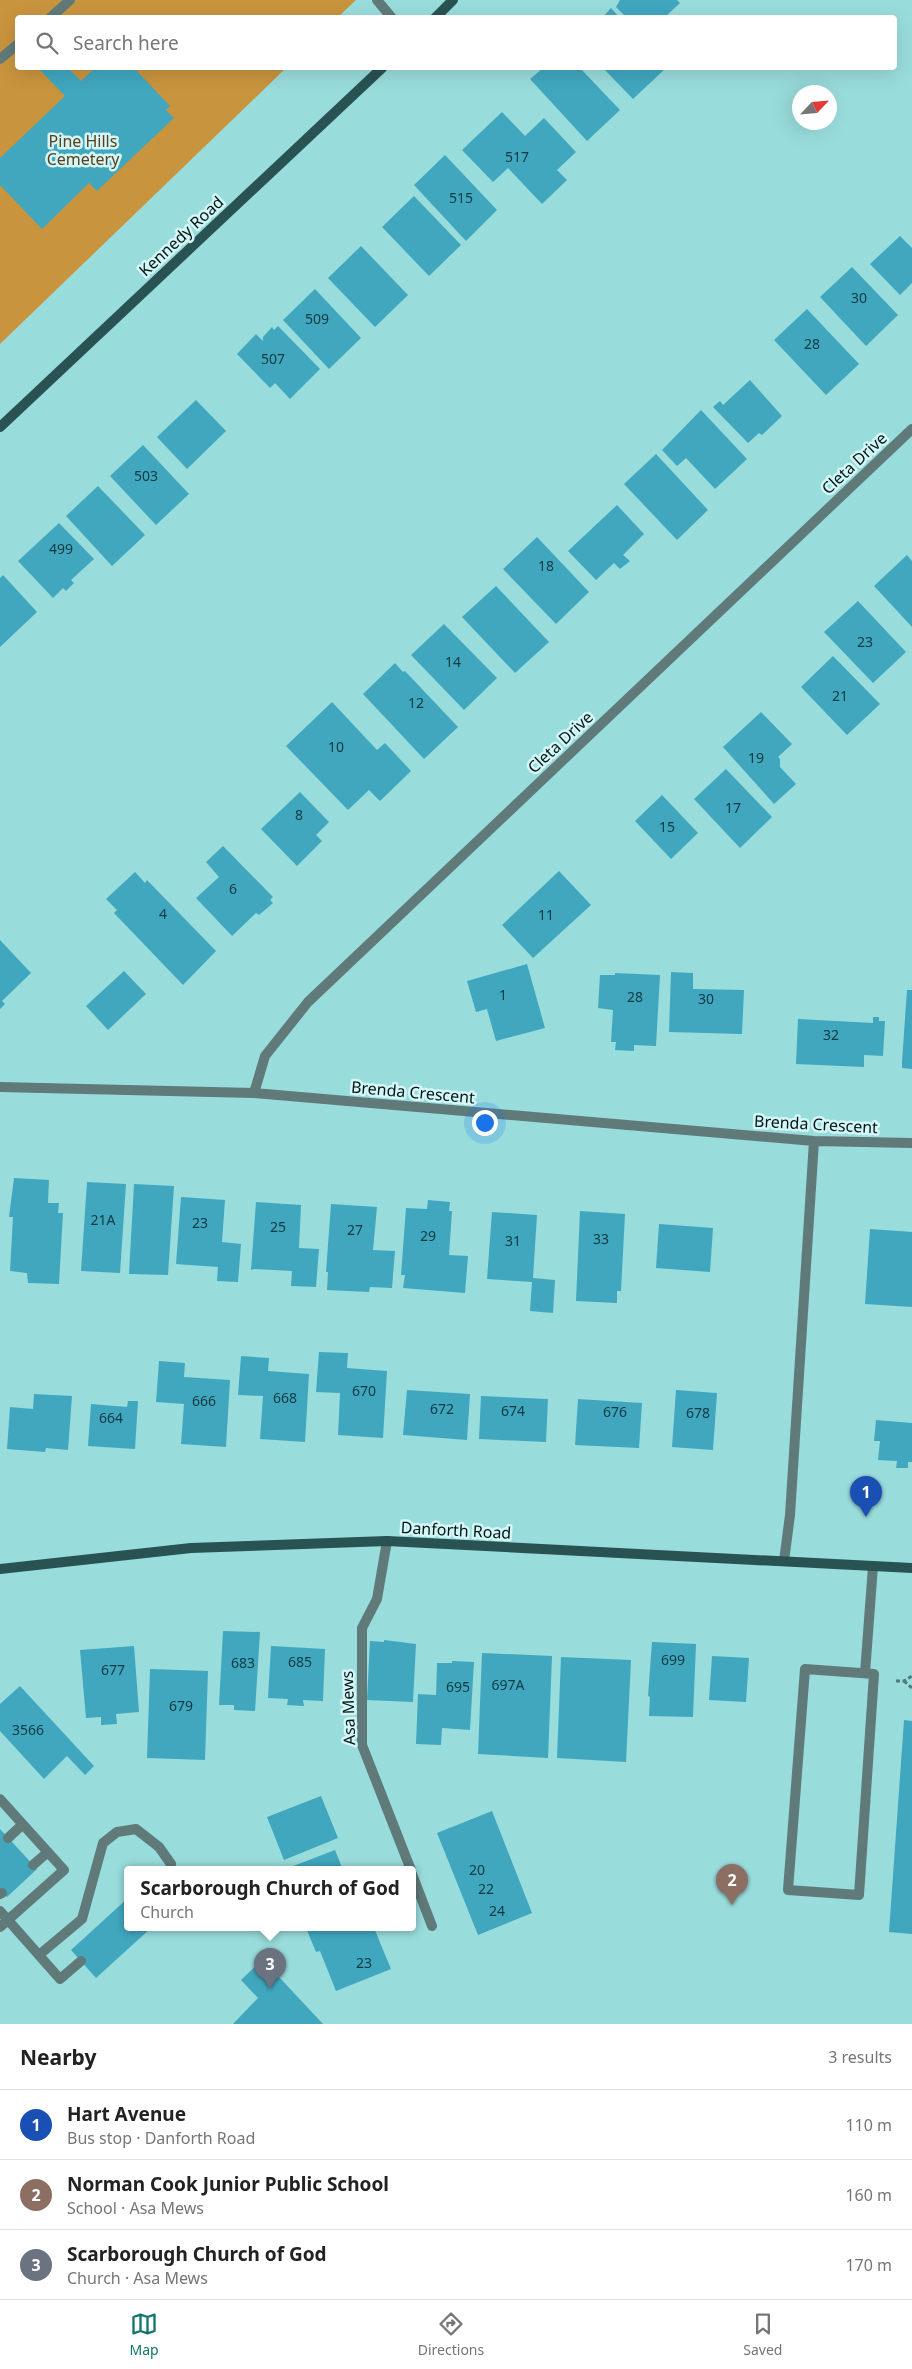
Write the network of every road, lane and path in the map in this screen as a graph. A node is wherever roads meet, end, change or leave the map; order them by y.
1 (70, 0) edge
2 (377, 0) edge
3 (453, 0) edge
4 (53, 15) edge
5 (390, 15) edge
6 (438, 15) edge
7 (15, 46) edge
8 (0, 59) edge
9 (380, 70) edge
10 (0, 427) edge
11 (912, 429) edge
12 (0, 1087) edge
13 (254, 1093) junction
14 (814, 1141) junction
15 (912, 1143) edge
16 (387, 1541) junction
17 (784, 1561) junction
18 (873, 1566) junction
19 (912, 1568) edge
20 (0, 1569) edge
21 (865, 1673) junction
22 (904, 1681) dead end
23 (912, 1688) edge
24 (0, 1799) edge
25 (22, 1825) junction
26 (8, 1838) dead end
27 (48, 1852) junction
28 (34, 1865) dead end
29 (171, 1866) edge
30 (409, 1866) edge
31 (416, 1884) edge
32 (0, 1911) edge
33 (4, 1923) edge
34 (432, 1926) dead end
35 (39, 1955) junction
36 (81, 1961) dead end

1 - 4 street
2 - 5 street
3 - 6 main road
7 - 8 street
9 - 10 main road, Kennedy Road
11 - 13 street, Cleta Drive
12 - 13 street, Brenda Crescent
13 - 14 street, Brenda Crescent
14 - 15 street, Brenda Crescent
14 - 17 street
16 - 17 main road, Danforth Road
16 - 20 main road, Danforth Road
16 - 30 street, Asa Mews
17 - 18 main road, Danforth Road
18 - 19 main road, Danforth Road
18 - 21 street
21 - 21 street
22 - 23 path
24 - 25 street
25 - 26 street
25 - 27 street
27 - 28 street
27 - 33 street
29 - 35 street
31 - 34 street
32 - 33 street
33 - 35 street
35 - 36 street

